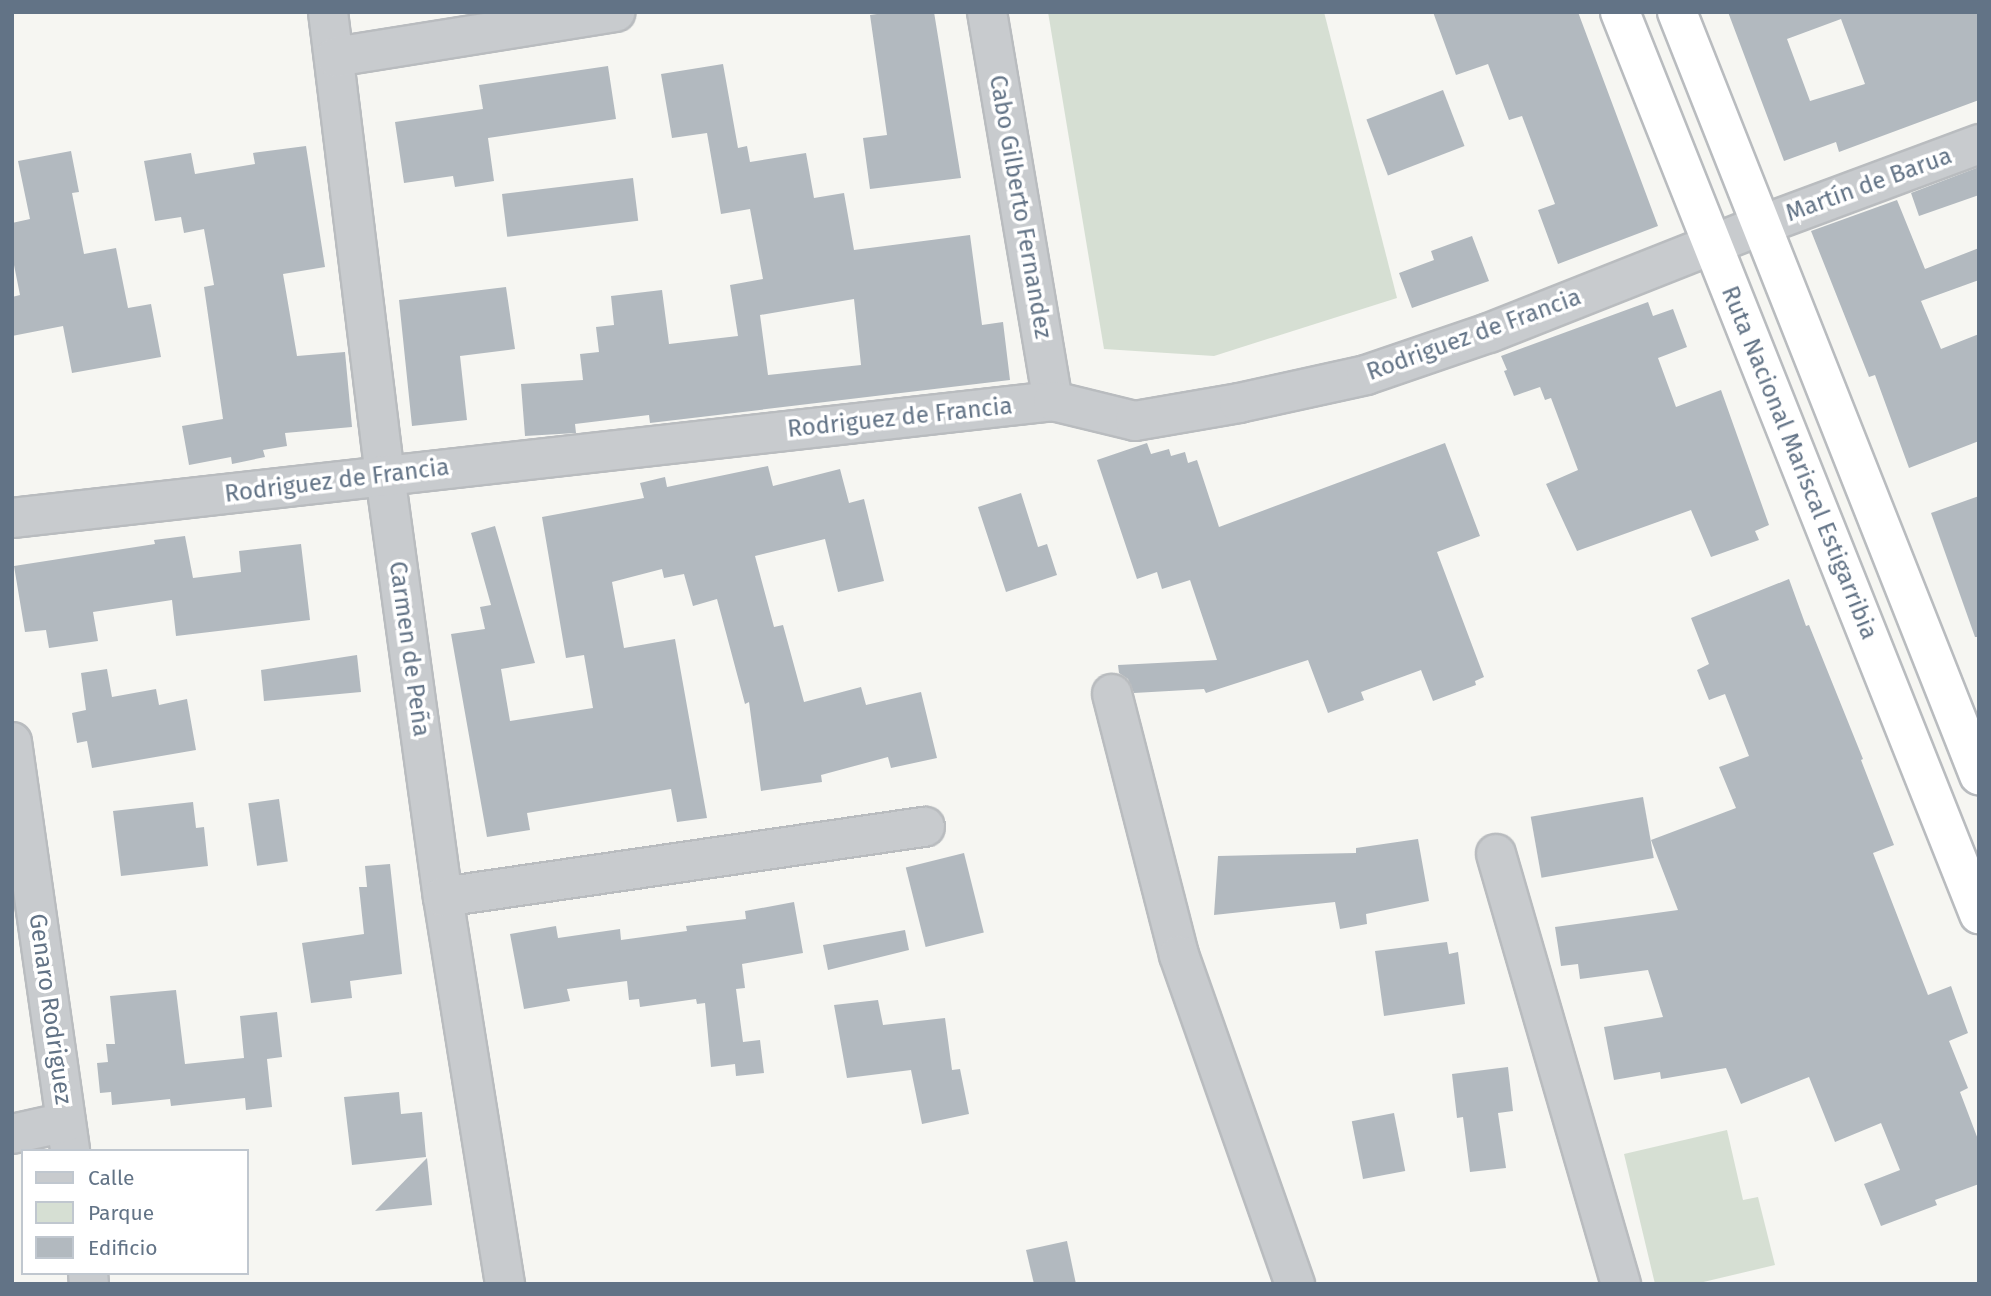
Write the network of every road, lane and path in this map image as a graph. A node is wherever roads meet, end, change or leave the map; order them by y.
1 (328, 12) edge
2 (615, 12) edge
3 (987, 12) edge
4 (1620, 12) edge
5 (1677, 12) edge
6 (335, 57) junction
7 (1979, 144) edge
8 (1759, 226) junction
9 (1712, 247) junction
10 (1053, 401) junction
11 (385, 475) junction
12 (12, 518) edge
13 (1112, 694) dead end
14 (12, 742) edge
15 (1975, 754) edge
16 (925, 827) dead end
17 (1496, 854) dead end
18 (443, 897) junction
19 (1979, 914) edge
20 (12, 1134) edge
21 (69, 1137) edge
22 (89, 1283) edge
23 (83, 1284) edge
24 (505, 1284) edge
25 (1295, 1284) edge
26 (1621, 1284) edge

1 - 6 street, Carmen de Peña
2 - 6 street
3 - 10 street, Cabo Gilberto Fernandez
4 - 9 highway, Ruta Nacional Mariscal Estigarribia
5 - 8 highway, Ruta Nacional Mariscal Estigarribia
6 - 11 street, Carmen de Peña
7 - 8 street, Martín de Barua
8 - 9 street, Rodriguez de Francia
8 - 15 highway, Ruta Nacional Mariscal Estigarribia
9 - 10 street, Rodriguez de Francia
9 - 19 highway, Ruta Nacional Mariscal Estigarribia
10 - 11 street, Rodriguez de Francia
11 - 12 street, Rodriguez de Francia
11 - 18 street, Carmen de Peña
13 - 25 street
14 - 21 street, Genaro Rodriguez
16 - 18 street
17 - 26 street
18 - 24 street, Carmen de Peña
20 - 21 street
22 - 23 street

